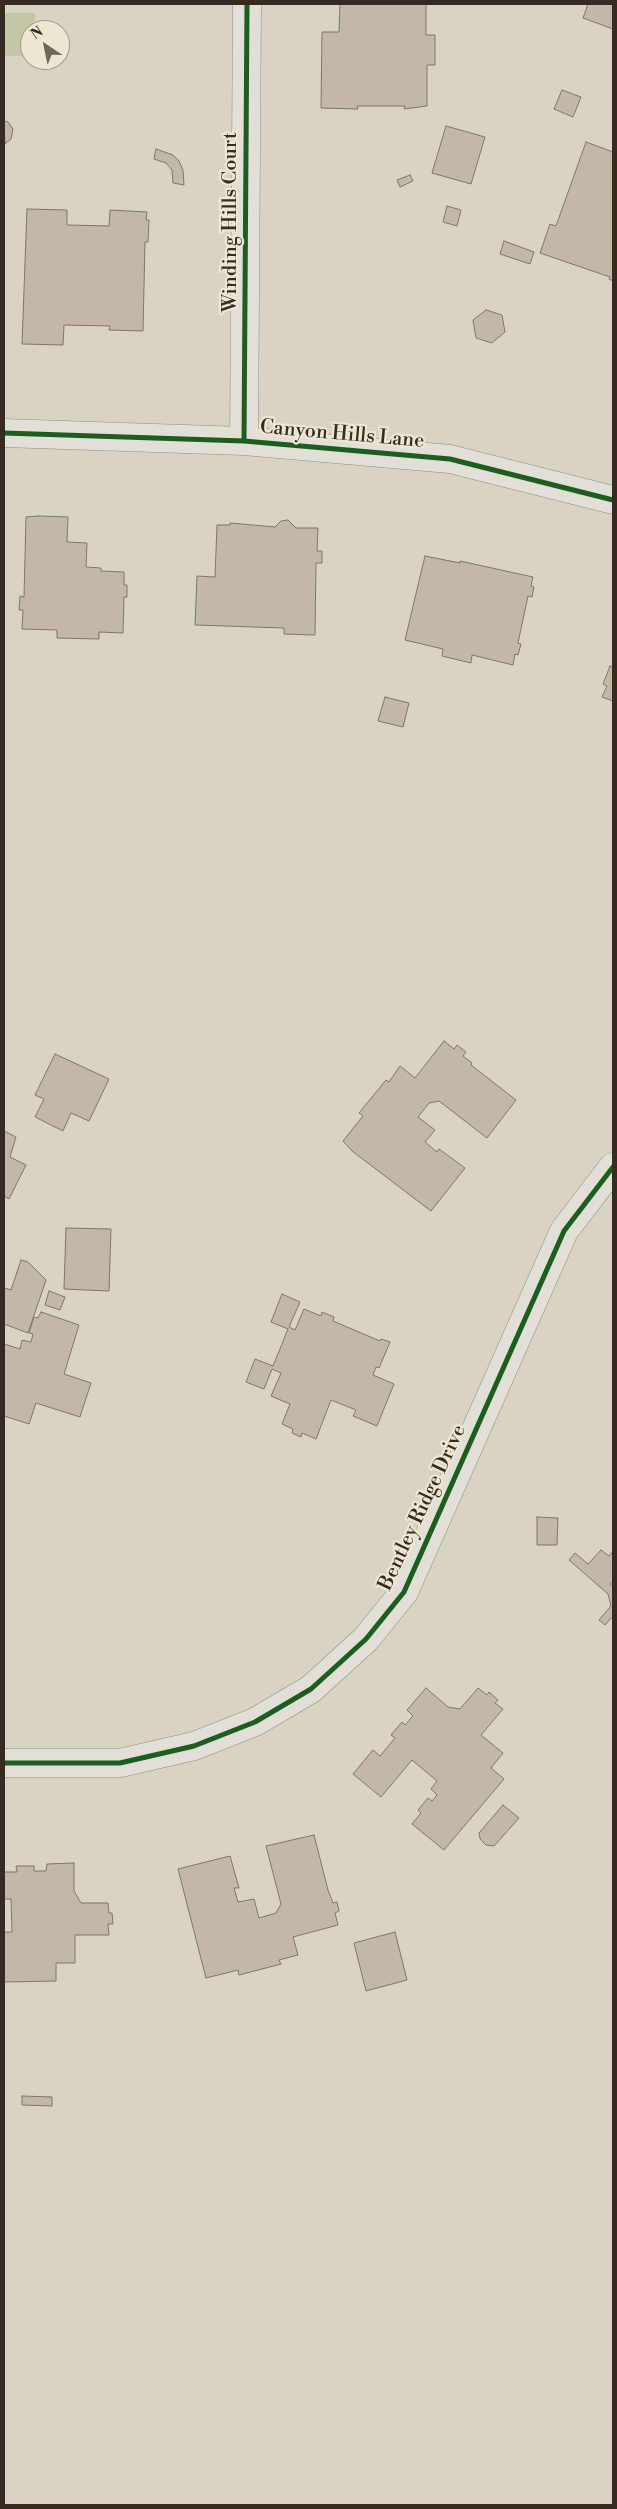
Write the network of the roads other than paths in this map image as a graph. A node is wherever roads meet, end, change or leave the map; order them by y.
1 (247, 4) edge
2 (4, 433) edge
3 (244, 441) junction
4 (613, 500) edge
5 (613, 1167) edge
6 (4, 1763) edge

1 - 3 street, Winding Hills Court
2 - 3 street, Canyon Hills Lane
3 - 4 street, Canyon Hills Lane
5 - 6 street, Bentley Ridge Drive

